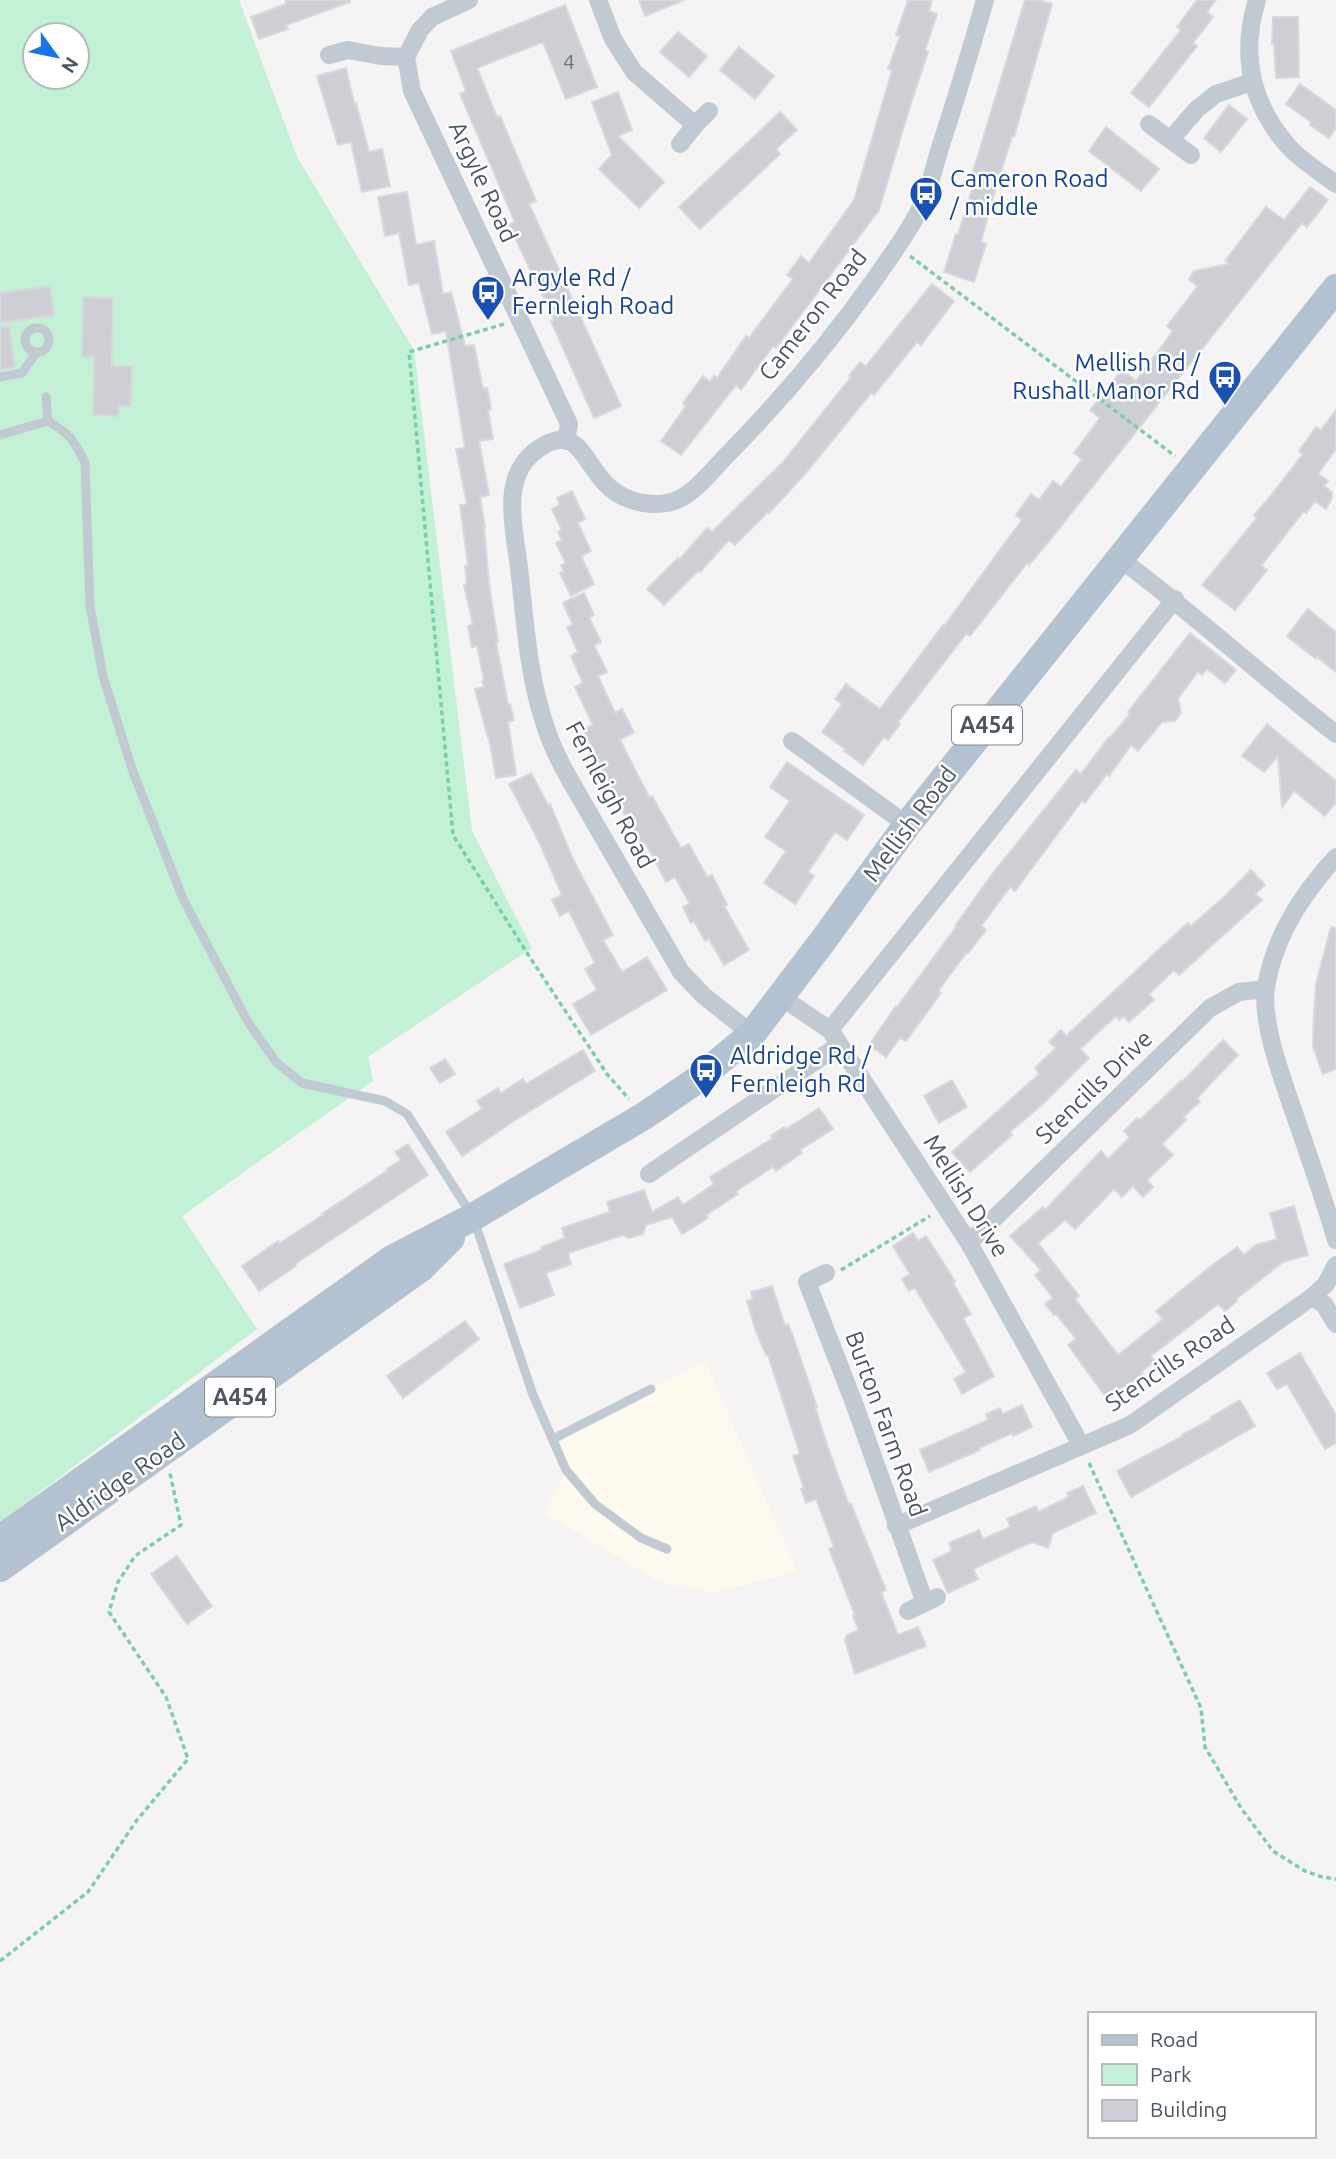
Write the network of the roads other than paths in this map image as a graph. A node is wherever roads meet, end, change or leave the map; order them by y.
1 (469, 0) edge
2 (598, 0) edge
3 (985, 0) edge
4 (1257, 0) edge
5 (330, 55) dead end
6 (406, 57) junction
7 (1252, 82) junction
8 (709, 111) dead end
9 (1149, 124) dead end
10 (695, 125) junction
11 (1171, 139) junction
12 (680, 144) dead end
13 (1191, 155) dead end
14 (1336, 184) edge
15 (1336, 288) edge
16 (36, 353) dead end
17 (0, 377) edge
18 (46, 397) dead end
19 (48, 421) junction
20 (0, 435) edge
21 (566, 441) junction
22 (1119, 558) junction
23 (1175, 599) junction
24 (1336, 734) edge
25 (792, 741) dead end
26 (907, 825) junction
27 (1336, 856) edge
28 (1265, 989) junction
29 (781, 997) junction
30 (752, 1034) junction
31 (835, 1037) junction
32 (614, 1134) joint
33 (649, 1174) dead end
34 (472, 1217) junction
35 (1336, 1240) edge
36 (969, 1243) junction
37 (1336, 1265) edge
38 (826, 1273) road end
39 (1312, 1297) junction
40 (1336, 1324) edge
41 (651, 1389) dead end
42 (553, 1439) junction
43 (1081, 1445) junction
44 (896, 1526) junction
45 (0, 1539) edge
46 (667, 1549) dead end
47 (0, 1568) edge
48 (908, 1611) dead end

1 - 6 street
2 - 10 street
3 - 21 street, Cameron Road
4 - 7 street
5 - 6 street
6 - 21 street, Argyle Road
7 - 11 street
7 - 14 street
8 - 10 street
9 - 11 street
10 - 12 street
11 - 13 street
15 - 22 main road, Mellish Road / A454
16 - 17 lane
18 - 19 lane
19 - 20 lane
19 - 34 lane
21 - 30 street, Fernleigh Road
22 - 23 street
22 - 26 main road, Mellish Road / A454
23 - 24 street
23 - 31 street
25 - 26 street
26 - 29 main road, Mellish Road / A454
27 - 28 street
28 - 35 street
28 - 36 street, Stencills Drive
29 - 30 main road, Mellish Road / A454
29 - 31 street, Mellish Drive
30 - 32 main road, Mellish Road / A454
31 - 33 street
31 - 36 street, Mellish Drive
32 - 34 main road, Aldridge Road / A454
34 - 42 lane
34 - 45 main road, Aldridge Road / A454
34 - 47 main road, Aldridge Road / A454
36 - 43 street, Mellish Drive
37 - 39 street, Stencills Road
38 - 44 street, Burton Farm Road
39 - 40 street
39 - 43 street, Stencills Road
41 - 42 lane
42 - 46 lane
43 - 44 street, Stencills Road
44 - 48 street, Burton Farm Road

